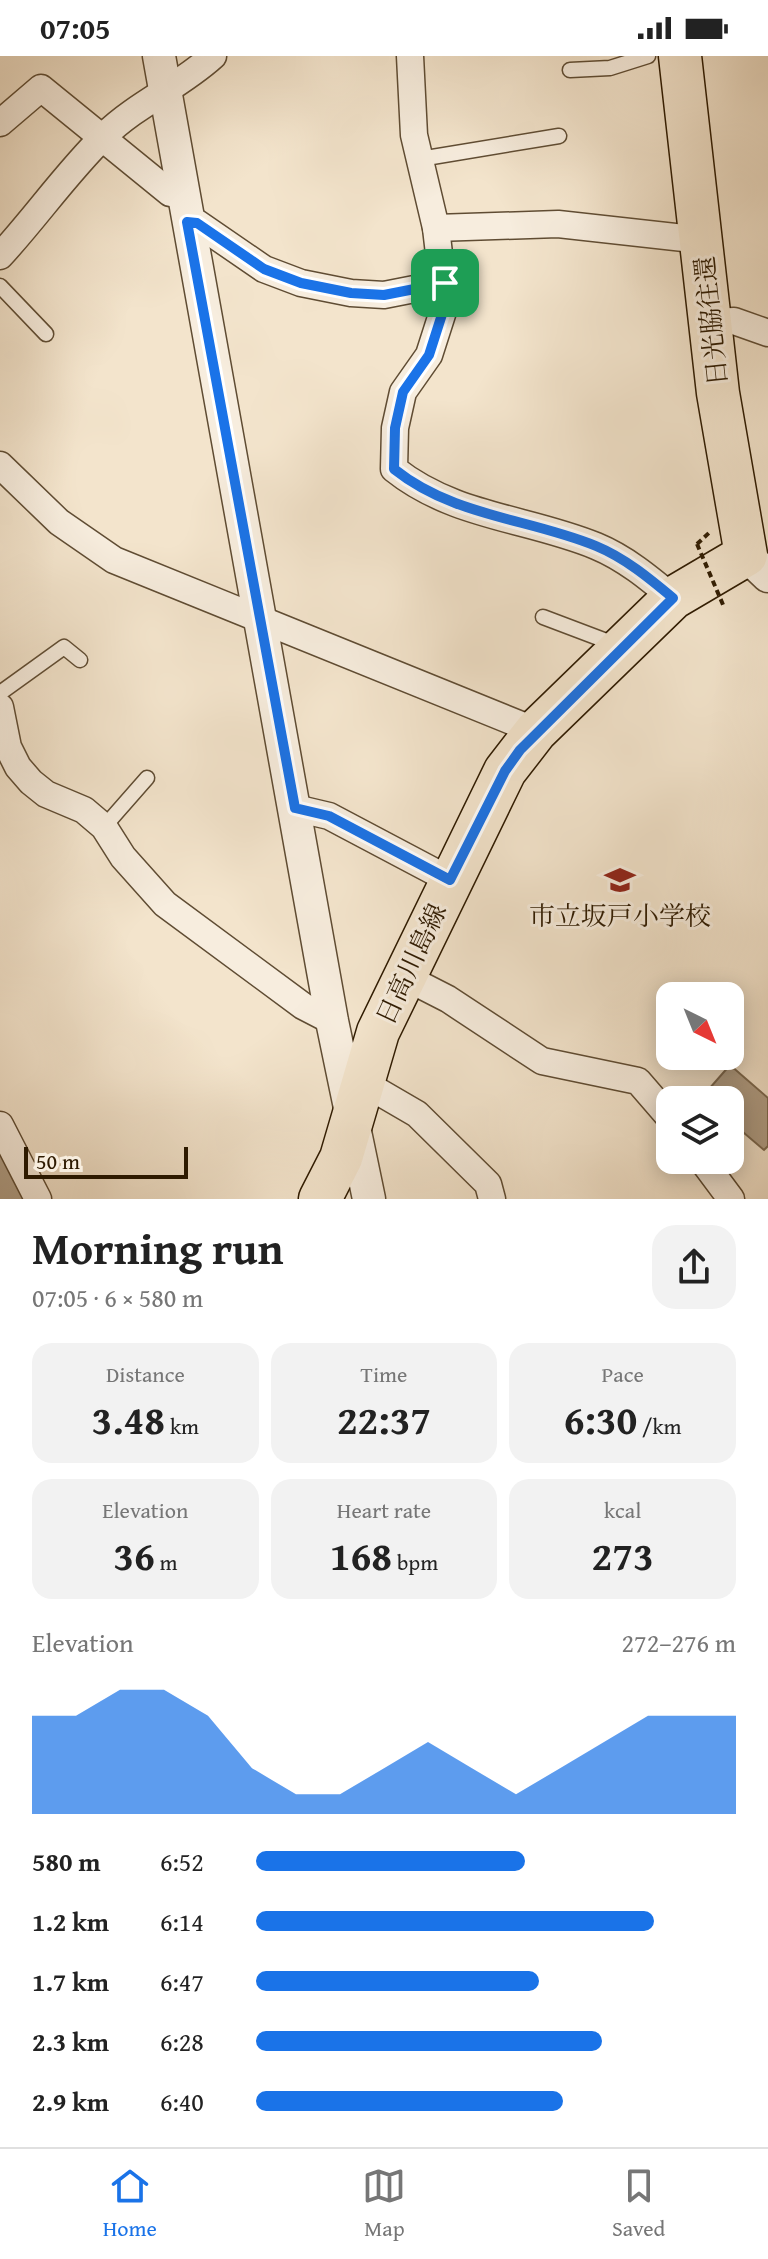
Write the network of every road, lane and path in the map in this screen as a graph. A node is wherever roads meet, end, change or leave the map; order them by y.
1 (159, 56) edge
2 (213, 56) edge
3 (410, 56) edge
4 (648, 56) edge
5 (680, 56) edge
6 (570, 70) dead end
7 (166, 90) junction
8 (0, 123) edge
9 (559, 136) dead end
10 (103, 137) junction
11 (420, 159) junction
12 (185, 207) junction
13 (436, 228) junction
14 (702, 240) junction
15 (0, 256) edge
16 (445, 283) junction
17 (0, 286) edge
18 (711, 322) junction
19 (768, 333) edge
20 (46, 334) dead end
21 (0, 465) edge
22 (699, 545) dead end
23 (757, 566) edge
24 (673, 598) junction
25 (724, 607) dead end
26 (543, 617) dead end
27 (259, 618) junction
28 (621, 647) junction
29 (80, 660) dead end
30 (0, 693) edge
31 (0, 707) edge
32 (536, 731) junction
33 (147, 778) dead end
34 (295, 808) junction
35 (104, 827) junction
36 (450, 880) junction
37 (403, 976) junction
38 (332, 1021) junction
39 (358, 1099) junction
40 (656, 1102) edge
41 (0, 1125) edge
42 (712, 1174) edge
43 (38, 1199) edge
44 (320, 1199) edge
45 (369, 1199) edge
46 (492, 1199) edge
47 (731, 1199) edge

1 - 7 street
2 - 7 street
3 - 11 street
4 - 6 lane
5 - 14 main road, 日光脇往還
7 - 10 street
7 - 12 street
8 - 10 street
9 - 11 lane
10 - 12 street
10 - 15 street
11 - 13 street
12 - 16 street
12 - 27 street
13 - 14 street
13 - 16 street
14 - 18 main road, 日光脇往還
16 - 24 street
17 - 20 lane
18 - 19 street
18 - 23 main road, 日光脇往還
21 - 27 street
22 - 25 path, bridge
23 - 24 main road, 日高川島線
24 - 28 main road, 日高川島線
26 - 28 lane
27 - 32 street
27 - 34 street
28 - 32 main road, 日高川島線
29 - 30 lane
31 - 35 street
32 - 36 main road, 日高川島線
33 - 35 lane
34 - 36 street
34 - 38 street
35 - 38 street
36 - 37 main road, 日高川島線
37 - 39 main road, 日高川島線
37 - 40 street
38 - 39 street
39 - 44 main road, 日高川島線
39 - 45 street
39 - 46 street
41 - 43 street
42 - 47 street

